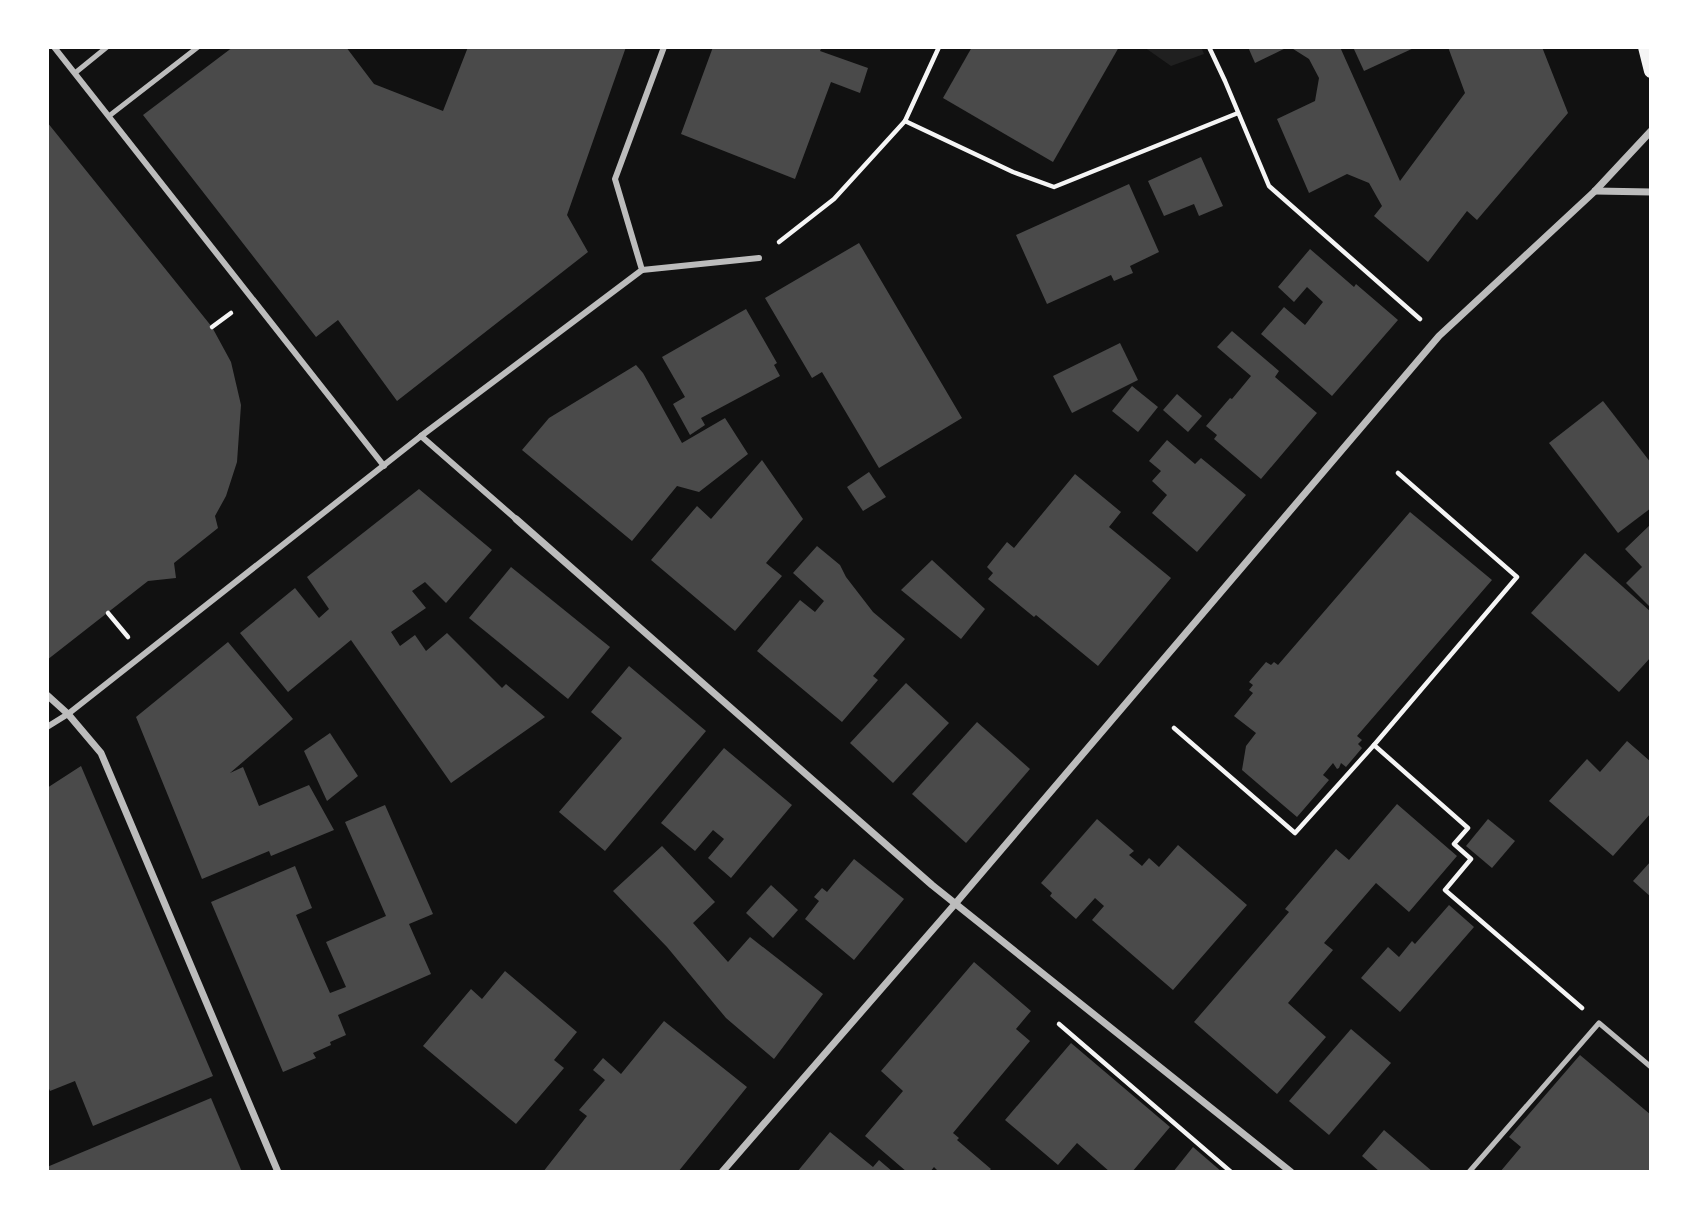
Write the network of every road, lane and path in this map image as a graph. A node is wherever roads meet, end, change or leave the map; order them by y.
1 (54, 47) edge
2 (107, 47) edge
3 (198, 47) edge
4 (664, 47) edge
5 (939, 47) edge
6 (1209, 47) edge
7 (1645, 47) edge
8 (1651, 71) edge
9 (75, 73) junction
10 (1238, 113) junction
11 (109, 116) junction
12 (905, 121) junction
13 (1651, 131) edge
14 (1595, 191) junction
15 (1651, 192) edge
16 (759, 258) joint
17 (642, 270) junction
18 (1426, 325) dead end
19 (421, 436) junction
20 (384, 466) junction
21 (1398, 473) dead end
22 (516, 519) joint
23 (47, 695) edge
24 (68, 714) junction
25 (47, 727) edge
26 (1174, 728) dead end
27 (1374, 745) junction
28 (955, 904) junction
29 (1052, 1018) dead end
30 (1599, 1023) junction
31 (1651, 1067) edge
32 (278, 1172) edge
33 (722, 1172) edge
34 (1231, 1172) edge
35 (1291, 1172) edge
36 (1469, 1172) edge

1 - 9 street
2 - 9 lane
3 - 11 lane
4 - 17 street
5 - 12 path
6 - 10 path
7 - 8 main road
9 - 11 street
10 - 12 path
10 - 18 path
11 - 20 street
12 - 16 path
13 - 14 street
14 - 15 street
14 - 28 street
16 - 17 street
17 - 19 street
19 - 20 street
19 - 22 street
20 - 24 street
21 - 27 path
22 - 28 street
23 - 24 street
24 - 25 street
24 - 32 street
26 - 27 path
27 - 30 path
28 - 33 street
28 - 35 street
29 - 34 path
30 - 31 lane
30 - 36 lane

